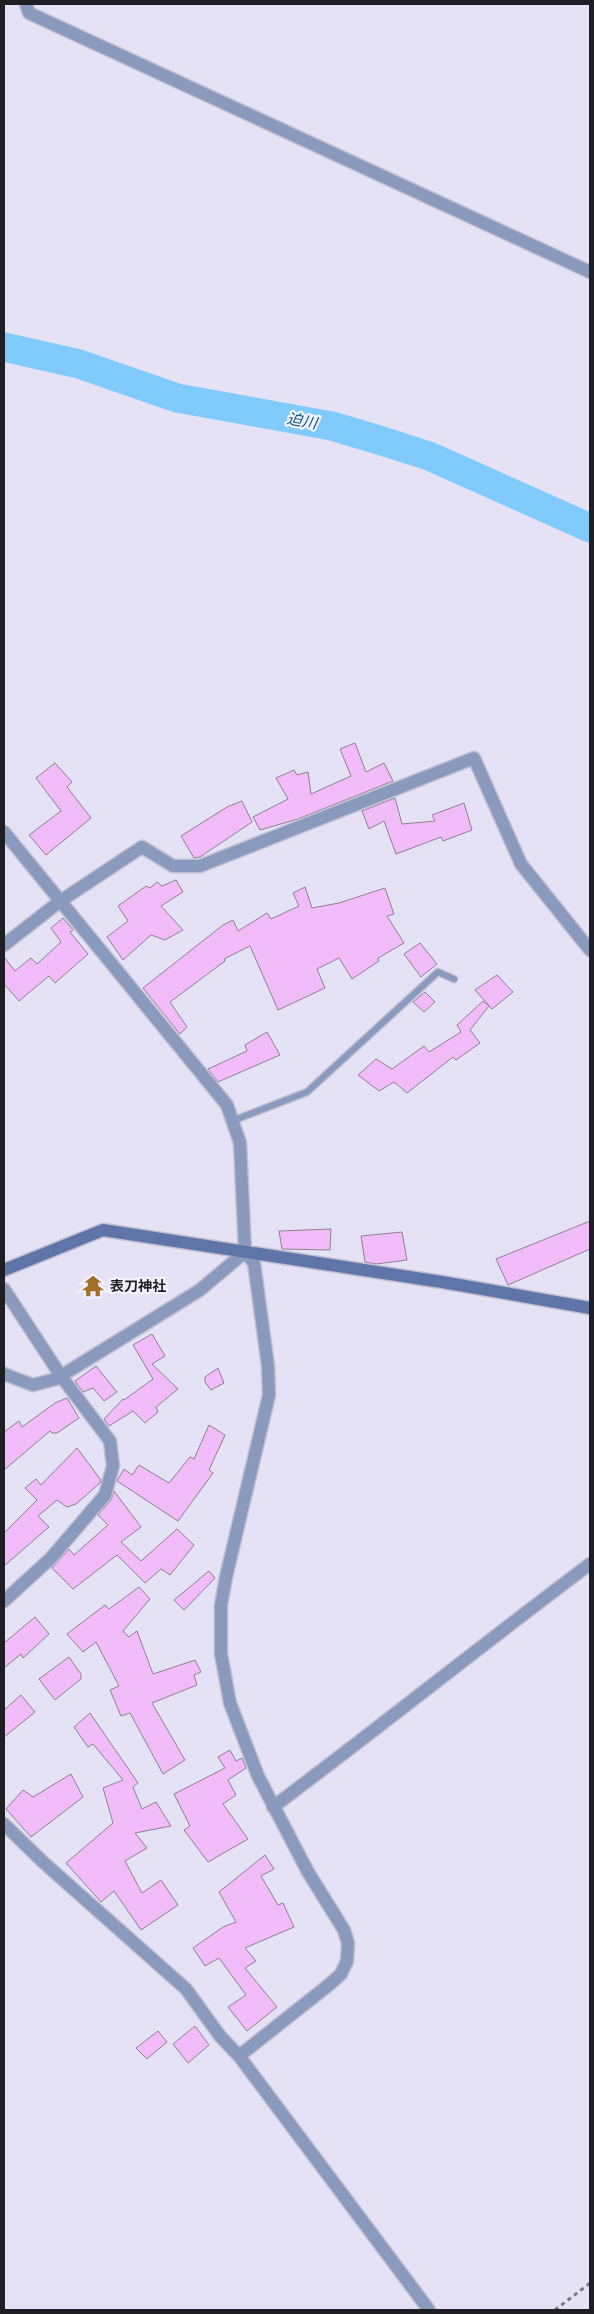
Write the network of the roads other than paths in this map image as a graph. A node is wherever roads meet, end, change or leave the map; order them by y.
1 (26, 4) edge
2 (590, 272) edge
3 (4, 832) edge
4 (59, 902) junction
5 (4, 945) edge
6 (590, 950) edge
7 (454, 979) dead end
8 (232, 1120) junction
9 (245, 1252) junction
10 (4, 1270) edge
11 (4, 1289) edge
12 (590, 1308) edge
13 (4, 1374) edge
14 (61, 1376) junction
15 (590, 1564) edge
16 (4, 1601) edge
17 (273, 1807) junction
18 (4, 1824) edge
19 (239, 2056) junction
20 (429, 2310) edge

1 - 2 street
3 - 4 street
4 - 5 street
4 - 6 street
4 - 8 street
7 - 8 lane
8 - 9 street
9 - 10 street
9 - 12 street
9 - 14 street
9 - 17 street
11 - 14 street
13 - 14 street
14 - 16 street
15 - 17 street
17 - 19 street
18 - 19 street
19 - 20 street

